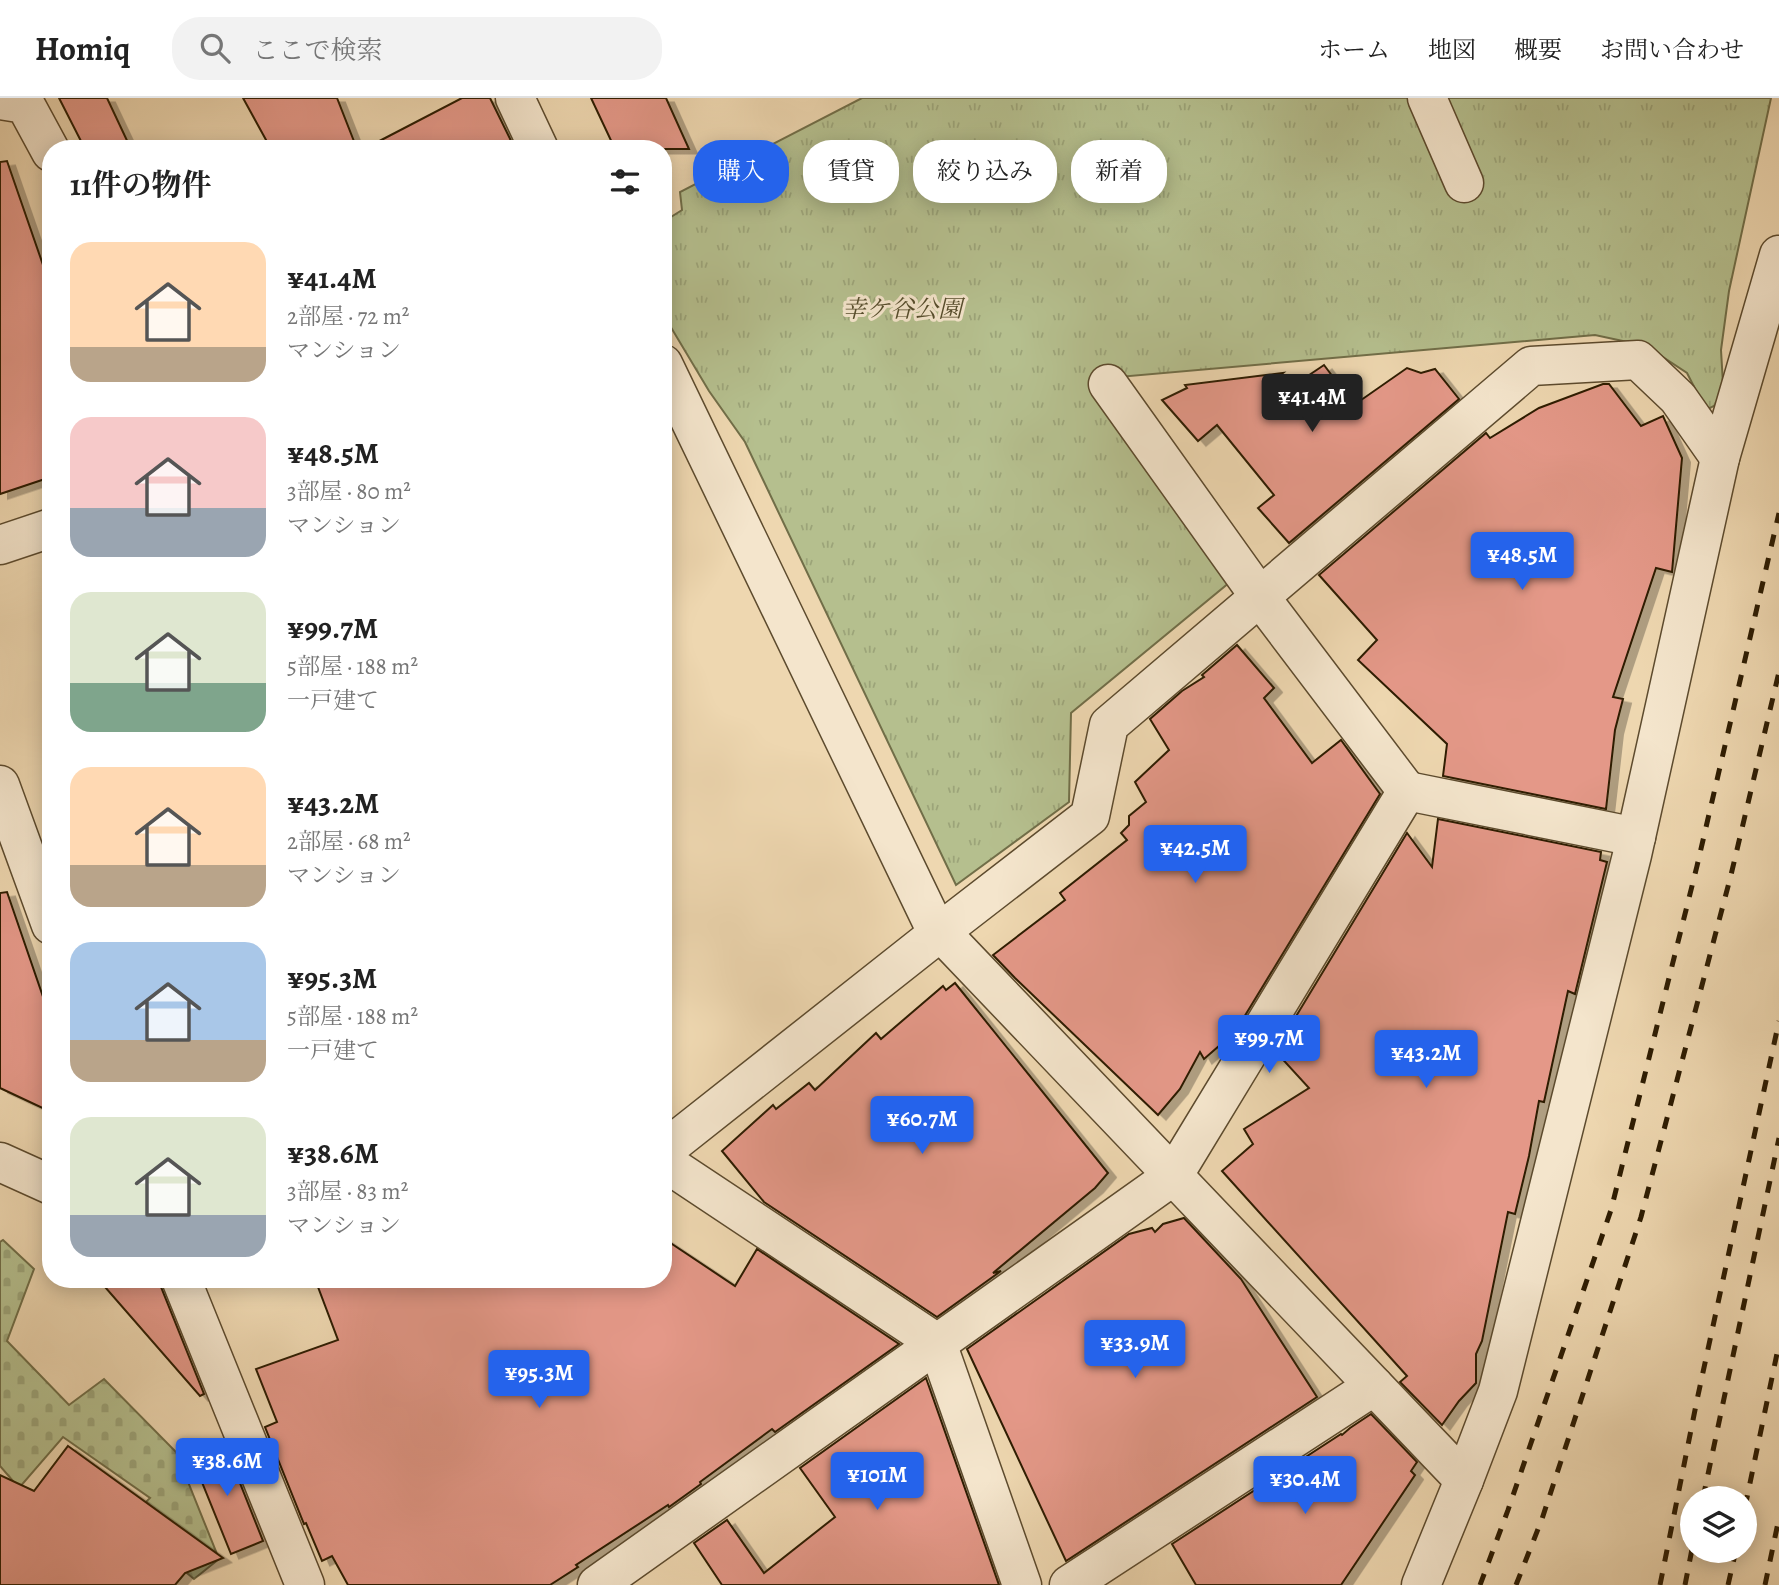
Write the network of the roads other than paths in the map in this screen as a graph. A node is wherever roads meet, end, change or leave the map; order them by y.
1 (514, 98) edge
2 (1427, 98) edge
3 (0, 100) edge
4 (44, 140) edge
5 (535, 140) edge
6 (1464, 183) dead end
7 (1779, 255) edge
8 (672, 383) edge
9 (1108, 384) dead end
10 (1720, 458) junction
11 (42, 531) edge
12 (0, 545) edge
13 (1260, 597) junction
14 (0, 785) edge
15 (1407, 791) junction
16 (1636, 837) junction
17 (42, 900) edge
18 (940, 932) junction
19 (672, 1144) edge
20 (0, 1162) edge
21 (672, 1167) edge
22 (1173, 1176) junction
23 (42, 1181) edge
24 (185, 1288) edge
25 (937, 1343) junction
26 (1374, 1386) junction
27 (1464, 1480) junction
28 (305, 1585) edge
29 (597, 1585) edge
30 (1023, 1585) edge
31 (1069, 1585) edge
32 (1421, 1585) edge

1 - 5 street
2 - 6 street
3 - 4 street
7 - 10 street
8 - 18 street
9 - 13 street
10 - 13 street
10 - 16 street
11 - 12 street
13 - 15 street
13 - 18 street
14 - 17 street
15 - 16 street
15 - 22 street
16 - 27 street
18 - 19 street
18 - 22 street
20 - 23 street
21 - 25 street
22 - 25 street
22 - 26 street
24 - 28 street
25 - 29 street
25 - 30 street
26 - 27 street
26 - 31 street
27 - 32 street

